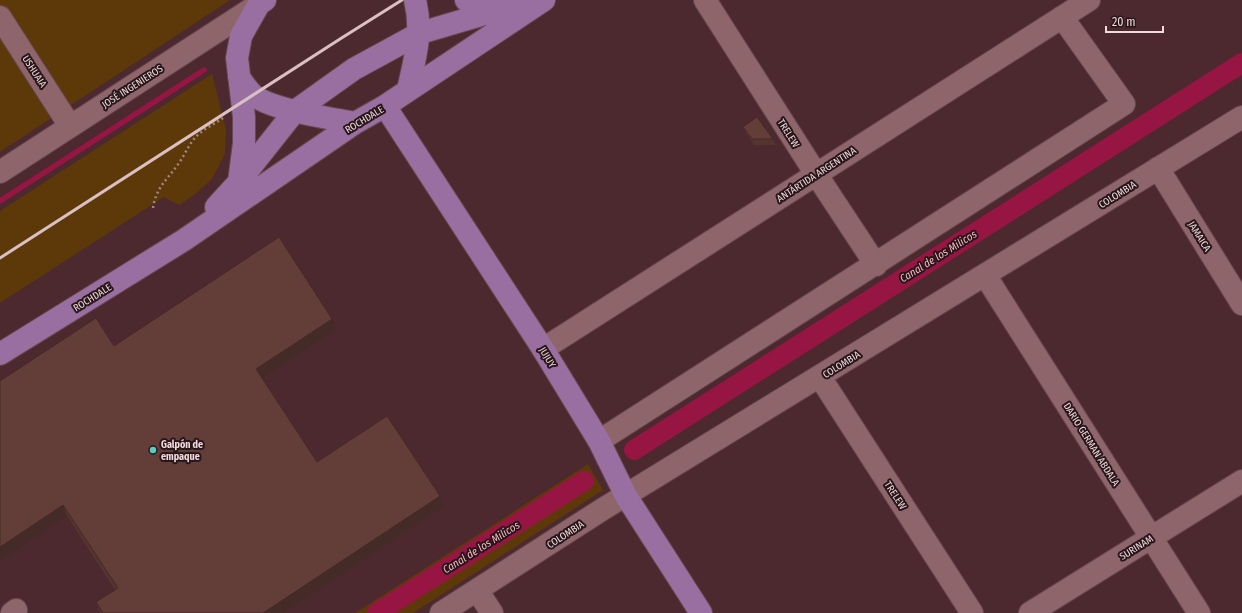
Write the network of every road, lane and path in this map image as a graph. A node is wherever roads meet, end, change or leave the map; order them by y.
1 (416, 0) edge
2 (466, 0) edge
3 (530, 0) edge
4 (544, 0) edge
5 (705, 0) edge
6 (1089, 0) edge
7 (262, 2) edge
8 (506, 8) junction
9 (0, 17) edge
10 (1062, 17) junction
11 (420, 33) junction
12 (238, 77) junction
13 (408, 90) junction
14 (385, 106) junction
15 (295, 111) junction
16 (1242, 116) edge
17 (224, 118) dead end
18 (355, 123) junction
19 (70, 126) junction
20 (1158, 168) junction
21 (0, 172) edge
22 (816, 174) junction
23 (238, 183) junction
24 (153, 208) dead end
25 (184, 240) junction
26 (876, 265) junction
27 (985, 275) junction
28 (1242, 304) edge
29 (543, 348) junction
30 (0, 354) edge
31 (820, 376) junction
32 (599, 441) junction
33 (1242, 480) edge
34 (626, 496) junction
35 (1151, 538) junction
36 (477, 590) junction
37 (441, 613) edge
38 (492, 613) edge
39 (701, 613) edge
40 (972, 613) edge
41 (1030, 613) edge
42 (1199, 613) edge

1 - 11 main road
2 - 8 main road, ROCHDALE
3 - 8 main road, ROCHDALE
4 - 13 main road, ROCHDALE
5 - 22 street, TRELEW
6 - 10 street, ANTÁRTIDA ARGENTINA
7 - 12 main road
7 - 19 street, JOSÉ INGENIEROS
8 - 11 main road, ROCHDALE
9 - 19 street, USHUAIA
10 - 22 street, ANTÁRTIDA ARGENTINA
10 - 26 street
11 - 13 main road
11 - 15 main road, ROCHDALE
12 - 15 main road
12 - 23 main road
13 - 14 main road, ROCHDALE
14 - 18 main road, ROCHDALE
14 - 29 main road, JUJUY
15 - 18 main road
15 - 23 main road, ROCHDALE
16 - 20 street, COLOMBIA
17 - 24 path
18 - 25 main road, ROCHDALE
19 - 21 street, JOSÉ INGENIEROS
20 - 27 street, COLOMBIA
20 - 28 street, JAMAICA
22 - 26 street, TRELEW
22 - 29 street, ANTÁRTIDA ARGENTINA
23 - 25 main road, ROCHDALE
25 - 30 main road, ROCHDALE
26 - 32 street
27 - 31 street, COLOMBIA
27 - 35 street, DARIO GERMAN ABDALA
29 - 32 main road, JUJUY
31 - 34 street, COLOMBIA
31 - 40 street, TRELEW
32 - 34 main road, JUJUY
33 - 35 street, SURINAM
34 - 36 street, COLOMBIA
34 - 39 main road, JUJUY
35 - 41 street, SURINAM
35 - 42 street, DARIO GERMAN ABDALA
36 - 37 street, COLOMBIA
36 - 38 street

